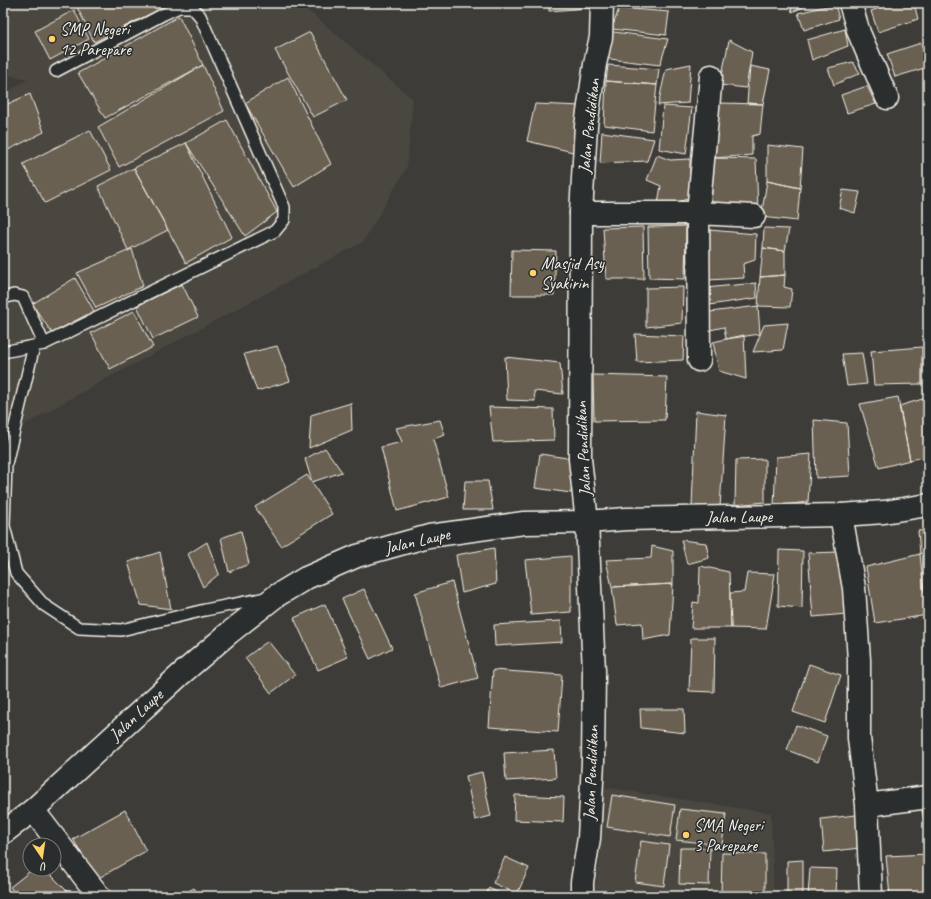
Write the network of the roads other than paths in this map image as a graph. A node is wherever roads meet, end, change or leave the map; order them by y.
1 (602, 3) edge
2 (850, 3) edge
3 (56, 71) dead end
4 (711, 76) dead end
5 (887, 98) dead end
6 (581, 212) junction
7 (698, 213) junction
8 (754, 216) dead end
9 (3, 298) edge
10 (39, 345) junction
11 (3, 352) edge
12 (699, 360) dead end
13 (928, 505) edge
14 (841, 515) junction
15 (587, 522) junction
16 (276, 596) junction
17 (928, 797) edge
18 (867, 805) junction
19 (33, 810) junction
20 (3, 833) edge
21 (98, 896) edge
22 (582, 896) edge
23 (871, 896) edge

1 - 6 street, Jalan Pendidikan
2 - 5 street
3 - 10 lane
4 - 7 street
6 - 7 street
6 - 15 street, Jalan Pendidikan
7 - 8 street
7 - 12 street
9 - 10 lane
10 - 11 lane
10 - 16 lane
13 - 14 street, Jalan Laupe
14 - 15 street, Jalan Laupe
14 - 18 street
15 - 16 street, Jalan Laupe
15 - 22 street, Jalan Pendidikan
16 - 19 street, Jalan Laupe
17 - 18 street
18 - 23 street
19 - 20 street, Jalan Laupe
19 - 21 street

